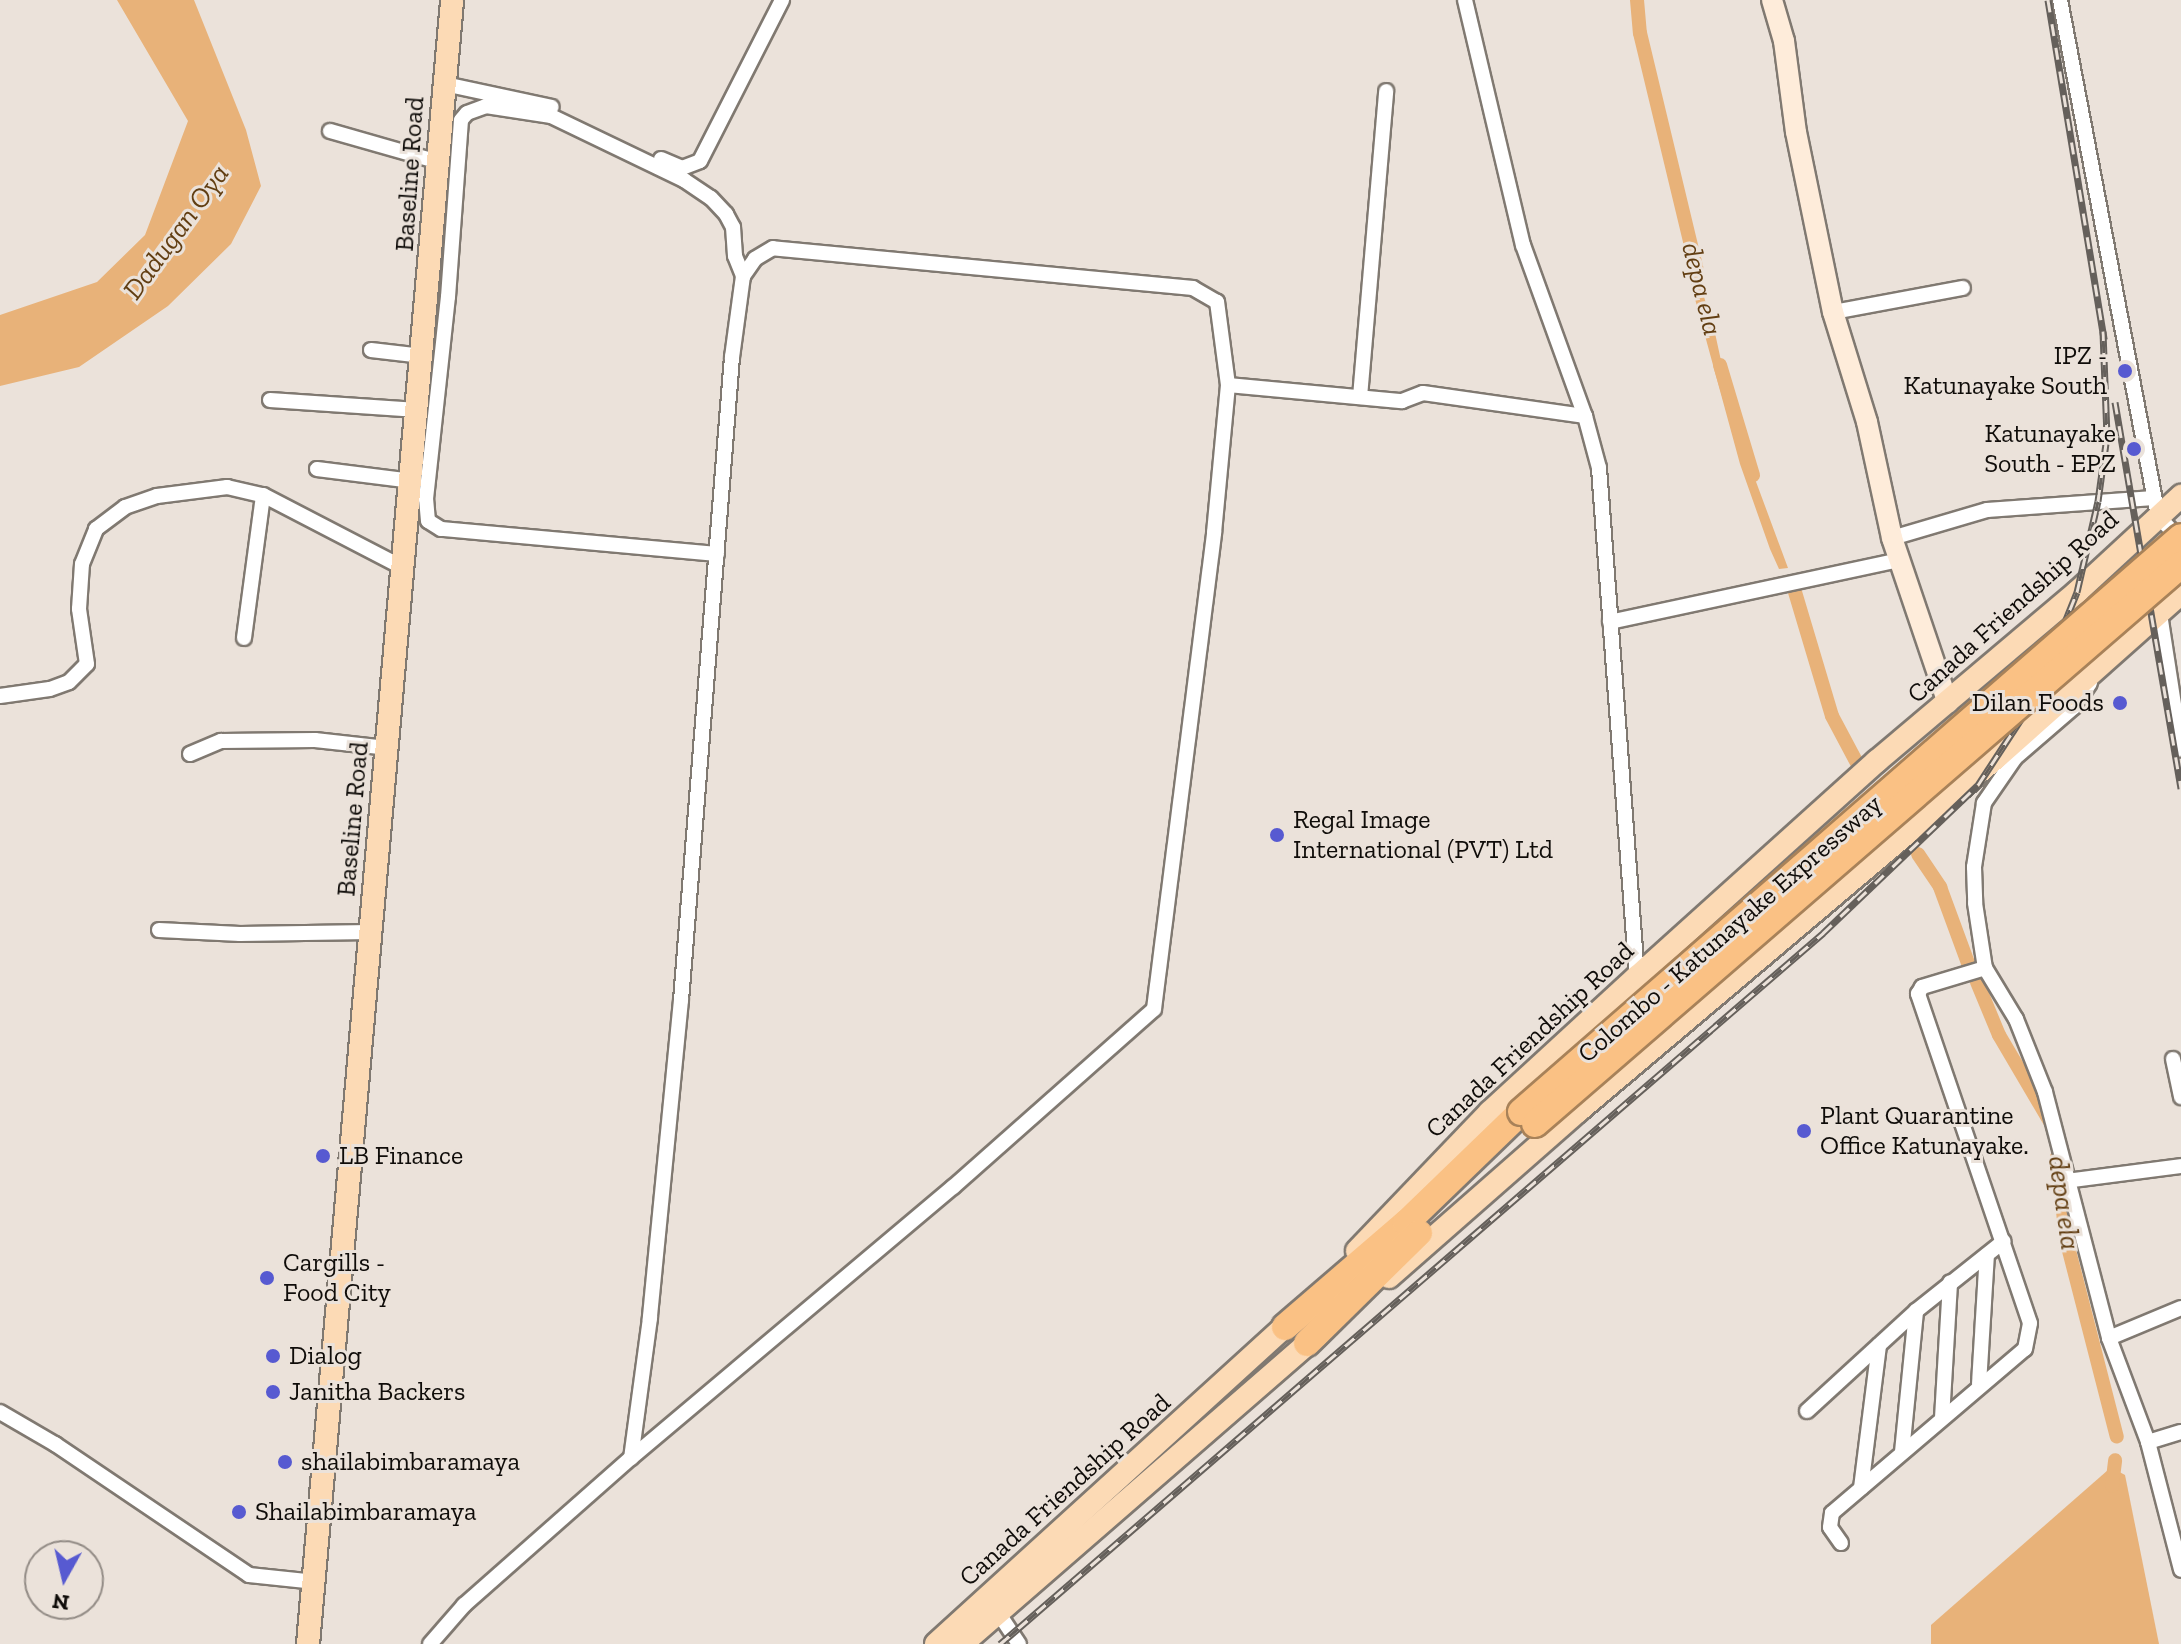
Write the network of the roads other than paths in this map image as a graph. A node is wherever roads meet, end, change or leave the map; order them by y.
1 (452, 0) edge
2 (782, 0) edge
3 (1465, 0) edge
4 (1772, 0) edge
5 (2060, 0) edge
6 (445, 84) junction
7 (1386, 91) dead end
8 (330, 131) dead end
9 (439, 162) junction
10 (743, 276) junction
11 (1963, 288) dead end
12 (1833, 312) junction
13 (371, 350) dead end
14 (423, 356) junction
15 (1228, 385) junction
16 (1360, 397) junction
17 (270, 400) dead end
18 (418, 410) junction
19 (1585, 416) junction
20 (317, 469) dead end
21 (412, 481) junction
22 (263, 495) junction
23 (2181, 496) edge
24 (2156, 507) junction
25 (1892, 538) junction
26 (2181, 539) edge
27 (717, 554) junction
28 (1899, 560) junction
29 (2181, 565) edge
30 (404, 568) junction
31 (2181, 593) edge
32 (2160, 614) junction
33 (1610, 622) junction
34 (244, 638) dead end
35 (2091, 674) junction
36 (0, 696) edge
37 (1948, 703) junction
38 (387, 748) junction
39 (2181, 749) edge
40 (190, 754) dead end
41 (159, 930) dead end
42 (370, 932) junction
43 (1985, 968) junction
44 (1637, 977) junction
45 (2173, 1059) dead end
46 (2181, 1097) edge
47 (1528, 1118) junction
48 (2181, 1166) edge
49 (2066, 1181) junction
50 (2004, 1241) junction
51 (1987, 1255) junction
52 (1950, 1282) junction
53 (2181, 1308) edge
54 (1916, 1311) junction
55 (1285, 1327) junction
56 (2109, 1338) junction
57 (1307, 1343) junction
58 (1879, 1345) junction
59 (1979, 1384) junction
60 (1807, 1411) dead end
61 (0, 1412) edge
62 (1942, 1418) junction
63 (2181, 1432) edge
64 (2148, 1442) junction
65 (1902, 1452) junction
66 (631, 1458) junction
67 (1861, 1488) junction
68 (1841, 1543) dead end
69 (2181, 1570) edge
70 (316, 1582) junction
71 (993, 1606) junction
72 (308, 1644) edge
73 (430, 1644) edge
74 (936, 1644) edge
75 (962, 1644) edge
76 (1019, 1644) edge

1 - 6 main road, Baseline Road
2 - 6 street
3 - 19 street
4 - 12 street
5 - 24 street
6 - 9 main road, Baseline Road
7 - 16 street
8 - 9 street
9 - 14 main road, Baseline Road
10 - 15 street
10 - 27 street
10 - 27 street
11 - 12 street
12 - 25 street
13 - 14 street
14 - 18 main road, Baseline Road
15 - 16 street
15 - 66 street
16 - 19 street
17 - 18 street
18 - 21 main road, Baseline Road
19 - 33 street
20 - 21 street
21 - 30 main road, Baseline Road
22 - 30 street
22 - 34 street
22 - 36 street
23 - 24 main road, Canada Friendship Road
24 - 25 street
24 - 26 street
24 - 37 main road, Canada Friendship Road
25 - 28 street
26 - 47 highway, Colombo - Katunayake Expressway, bridge
27 - 66 street
28 - 33 street
28 - 37 street
29 - 47 highway, Colombo - Katunayake Expressway, bridge
30 - 38 main road, Baseline Road
31 - 32 main road, Canada Friendship Road
32 - 35 main road, Canada Friendship Road
32 - 39 street
33 - 44 street
35 - 43 street
35 - 57 main road, Canada Friendship Road
37 - 44 main road, Canada Friendship Road
38 - 40 street
38 - 42 main road, Baseline Road
41 - 42 street
42 - 70 main road, Baseline Road
43 - 49 street
43 - 50 street
44 - 55 main road, Canada Friendship Road
45 - 46 street
47 - 55 highway, Colombo - Katunayake Expressway
47 - 57 highway, Colombo - Katunayake Expressway
48 - 49 street
49 - 56 street
50 - 51 street
50 - 59 street
51 - 52 street
51 - 59 street
52 - 54 street
52 - 62 street
53 - 56 street
54 - 58 street
54 - 65 street
55 - 71 main road, Canada Friendship Road
56 - 64 street
57 - 71 main road, Canada Friendship Road
58 - 60 street
58 - 67 street
59 - 62 street
61 - 70 street
62 - 65 street
63 - 64 street
64 - 69 street
65 - 67 street
66 - 73 street
67 - 68 street
70 - 72 main road, Baseline Road
71 - 74 main road, Canada Friendship Road
71 - 75 main road, Canada Friendship Road
71 - 76 street

